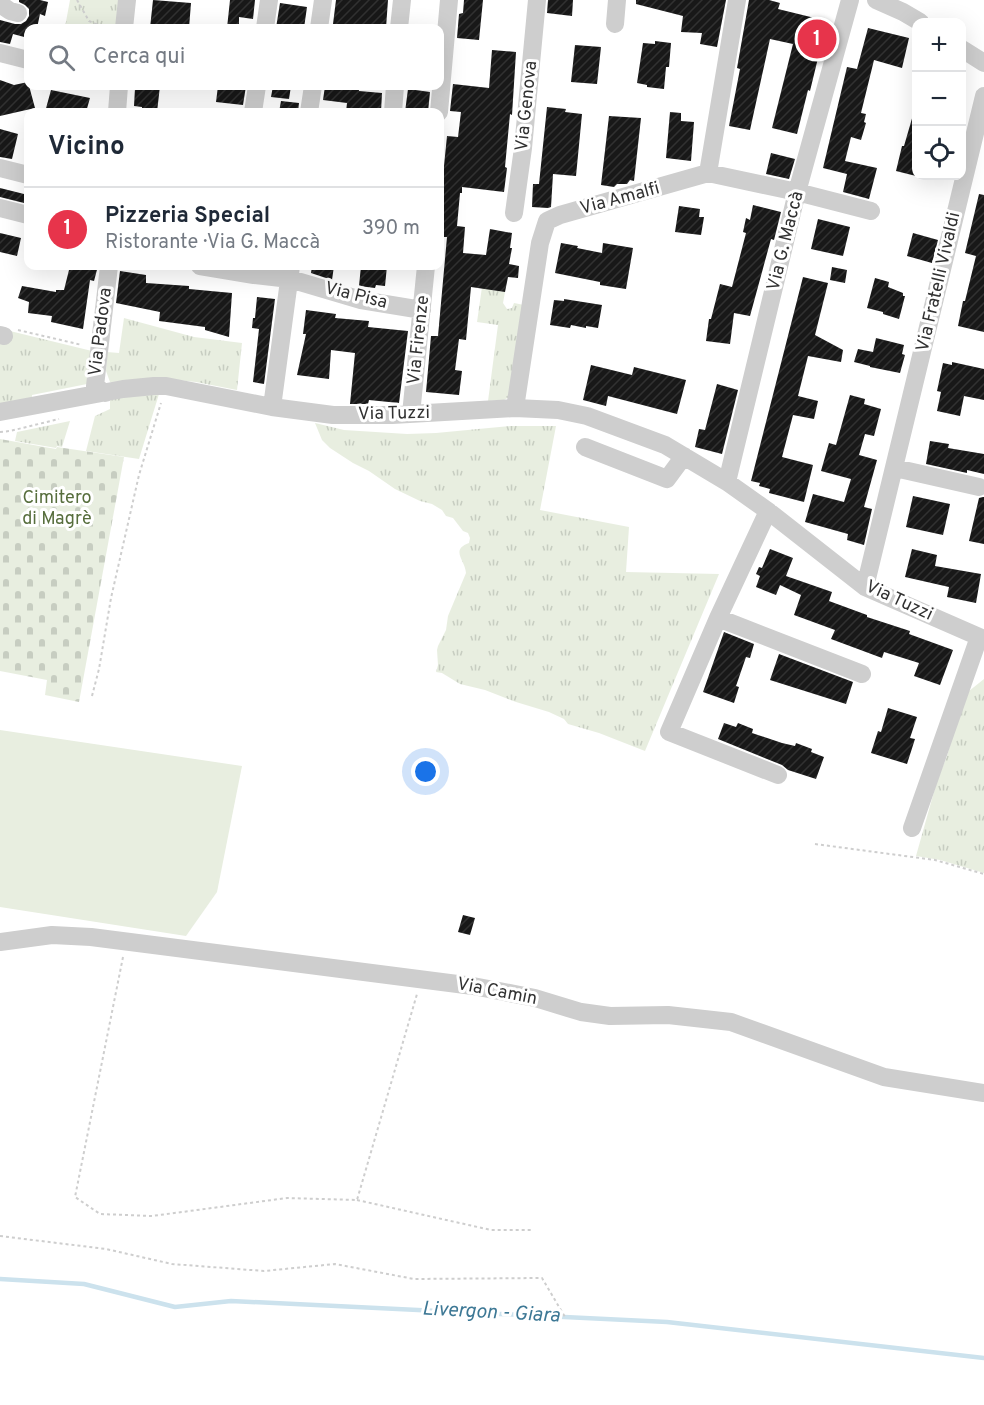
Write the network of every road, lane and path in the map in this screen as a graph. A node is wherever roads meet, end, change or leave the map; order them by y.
1 (77, 0) edge
2 (127, 0) edge
3 (268, 0) edge
4 (323, 0) edge
5 (402, 0) edge
6 (449, 0) edge
7 (537, 0) edge
8 (617, 0) edge
9 (736, 0) edge
10 (850, 0) edge
11 (876, 0) edge
12 (0, 4) edge
13 (905, 6) edge
14 (18, 13) dead end
15 (916, 18) edge
16 (96, 24) edge
17 (124, 24) edge
18 (265, 24) edge
19 (320, 24) edge
20 (399, 24) edge
21 (615, 24) dead end
22 (966, 52) edge
23 (0, 53) edge
24 (444, 56) edge
25 (24, 59) edge
26 (984, 63) edge
27 (119, 90) edge
28 (256, 90) edge
29 (312, 90) edge
30 (395, 90) edge
31 (441, 90) edge
32 (984, 96) edge
33 (117, 108) edge
34 (254, 108) edge
35 (310, 108) edge
36 (393, 108) edge
37 (439, 108) edge
38 (0, 168) edge
39 (708, 173) junction
40 (24, 174) edge
41 (797, 192) junction
42 (0, 208) edge
43 (871, 211) dead end
44 (514, 213) dead end
45 (24, 214) edge
46 (109, 270) edge
47 (228, 270) edge
48 (426, 270) edge
49 (290, 272) edge
50 (423, 310) junction
51 (5, 333) edge
52 (100, 349) junction
53 (166, 386) junction
54 (105, 393) junction
55 (272, 407) junction
56 (515, 408) junction
57 (0, 412) edge
58 (411, 414) junction
59 (585, 447) dead end
60 (684, 456) junction
61 (895, 468) junction
62 (727, 482) junction
63 (979, 487) dead end
64 (768, 511) junction
65 (865, 587) junction
66 (718, 618) junction
67 (982, 638) edge
68 (862, 674) dead end
69 (92, 696) dead end
70 (778, 775) dead end
71 (912, 828) dead end
72 (815, 844) dead end
73 (984, 874) edge
74 (0, 942) edge
75 (126, 942) junction
76 (422, 980) junction
77 (984, 1093) edge
78 (357, 1200) junction
79 (532, 1230) dead end
80 (0, 1236) edge
81 (565, 1317) dead end

1 - 16 path
2 - 17 street
3 - 18 street
4 - 19 street
5 - 20 street
6 - 24 street
7 - 44 street, Via Genova
8 - 21 street
9 - 39 street
10 - 41 street, Via G. Maccà
11 - 13 street
12 - 14 street
13 - 15 street
22 - 26 street
23 - 25 street
27 - 33 street
28 - 34 street
29 - 35 street
30 - 36 street
31 - 37 street
32 - 61 street, Via Fratelli Vivaldi
38 - 40 street
39 - 41 street
39 - 56 street, Via Amalfi
41 - 43 street
41 - 62 street, Via G. Maccà
42 - 45 street
46 - 52 street, Via Padova
47 - 49 street, Via Pisa
48 - 50 street, Via Firenze
49 - 50 street, Via Pisa
49 - 55 street
50 - 58 street, Via Firenze
51 - 52 path
52 - 54 street, Via Padova
53 - 54 street, Via Tuzzi
53 - 55 street, Via Tuzzi
53 - 69 path
54 - 57 street, Via Tuzzi
55 - 58 street, Via Tuzzi
56 - 58 street, Via Tuzzi
56 - 60 street, Via Tuzzi
59 - 60 street
60 - 62 street, Via Tuzzi
61 - 63 street
61 - 65 street, Via Fratelli Vivaldi
62 - 64 street, Via Tuzzi
64 - 65 street, Via Tuzzi
64 - 66 street
65 - 67 street, Via Tuzzi
66 - 68 street
66 - 70 street
67 - 71 street, Via Tuzzi
72 - 73 path
74 - 75 street, Via Camin
75 - 76 street, Via Camin
75 - 78 path
76 - 77 street, Via Camin
76 - 78 path
78 - 79 path
80 - 81 path

